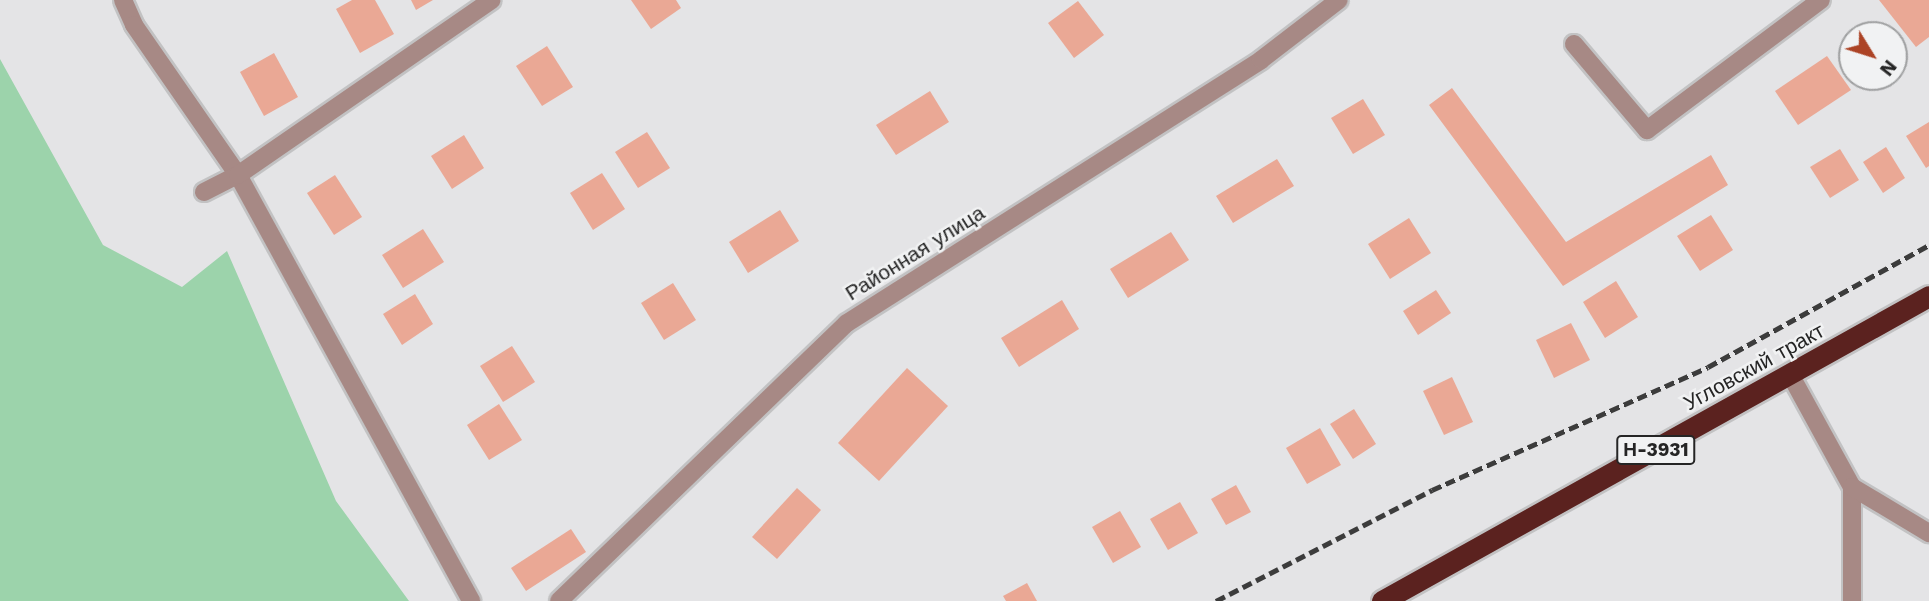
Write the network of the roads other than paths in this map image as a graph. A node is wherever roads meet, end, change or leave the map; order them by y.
1 (123, 0) edge
2 (492, 0) edge
3 (1339, 0) edge
4 (1821, 0) edge
5 (1574, 44) dead end
6 (238, 175) junction
7 (204, 192) dead end
8 (1929, 296) edge
9 (1791, 376) junction
10 (1852, 487) junction
11 (1929, 533) edge
12 (471, 601) edge
13 (559, 601) edge
14 (1382, 601) edge
15 (1852, 601) edge

1 - 6 street
2 - 6 street
3 - 13 street, Районная улица
4 - 5 street
6 - 7 street
6 - 12 street
8 - 9 highway, Угловский тракт / Н-3931
9 - 10 street
9 - 14 highway, Угловский тракт / Н-3931
10 - 11 street
10 - 15 street

